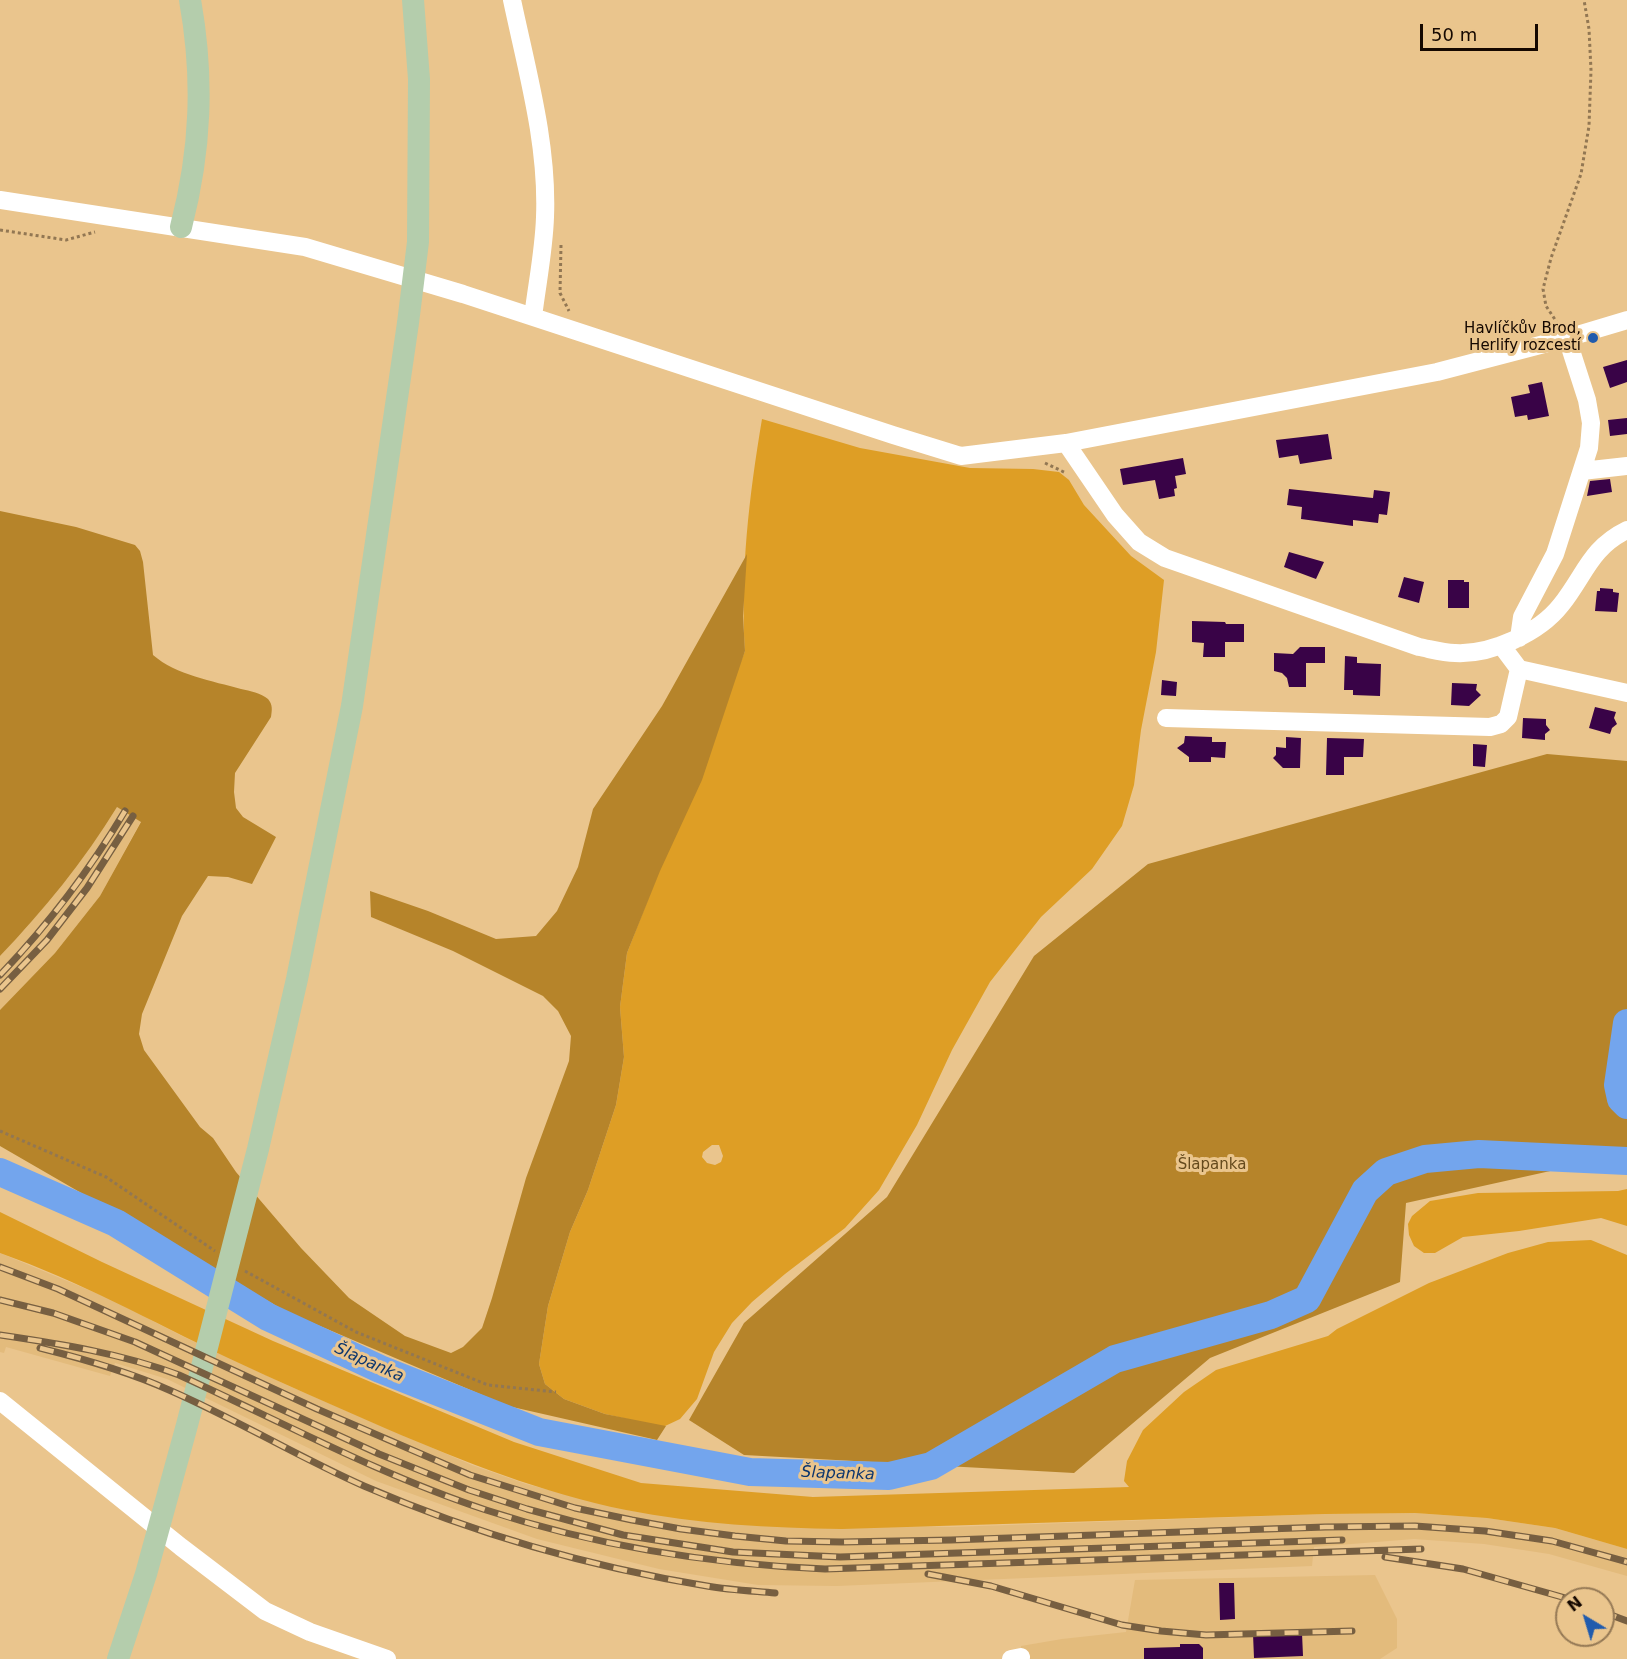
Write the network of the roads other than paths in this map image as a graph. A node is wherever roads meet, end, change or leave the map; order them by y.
1 (190, 0) edge
2 (413, 0) edge
3 (512, 0) edge
4 (0, 200) edge
5 (181, 226) junction
6 (533, 317) junction
7 (1627, 320) edge
8 (1567, 338) junction
9 (1066, 443) junction
10 (1627, 466) edge
11 (1582, 471) junction
12 (1627, 530) edge
13 (1519, 638) junction
14 (1502, 645) junction
15 (1520, 669) junction
16 (1627, 693) edge
17 (1166, 718) dead end
18 (0, 1401) edge
19 (116, 1659) edge
20 (387, 1659) edge

1 - 5 main road
2 - 19 main road
3 - 6 street
4 - 5 street
5 - 6 street
6 - 9 street
7 - 8 street
8 - 9 street
8 - 11 street
9 - 14 street
10 - 11 street
11 - 13 street
12 - 13 street
13 - 14 street
14 - 15 street
15 - 16 street
15 - 17 street
18 - 20 street

